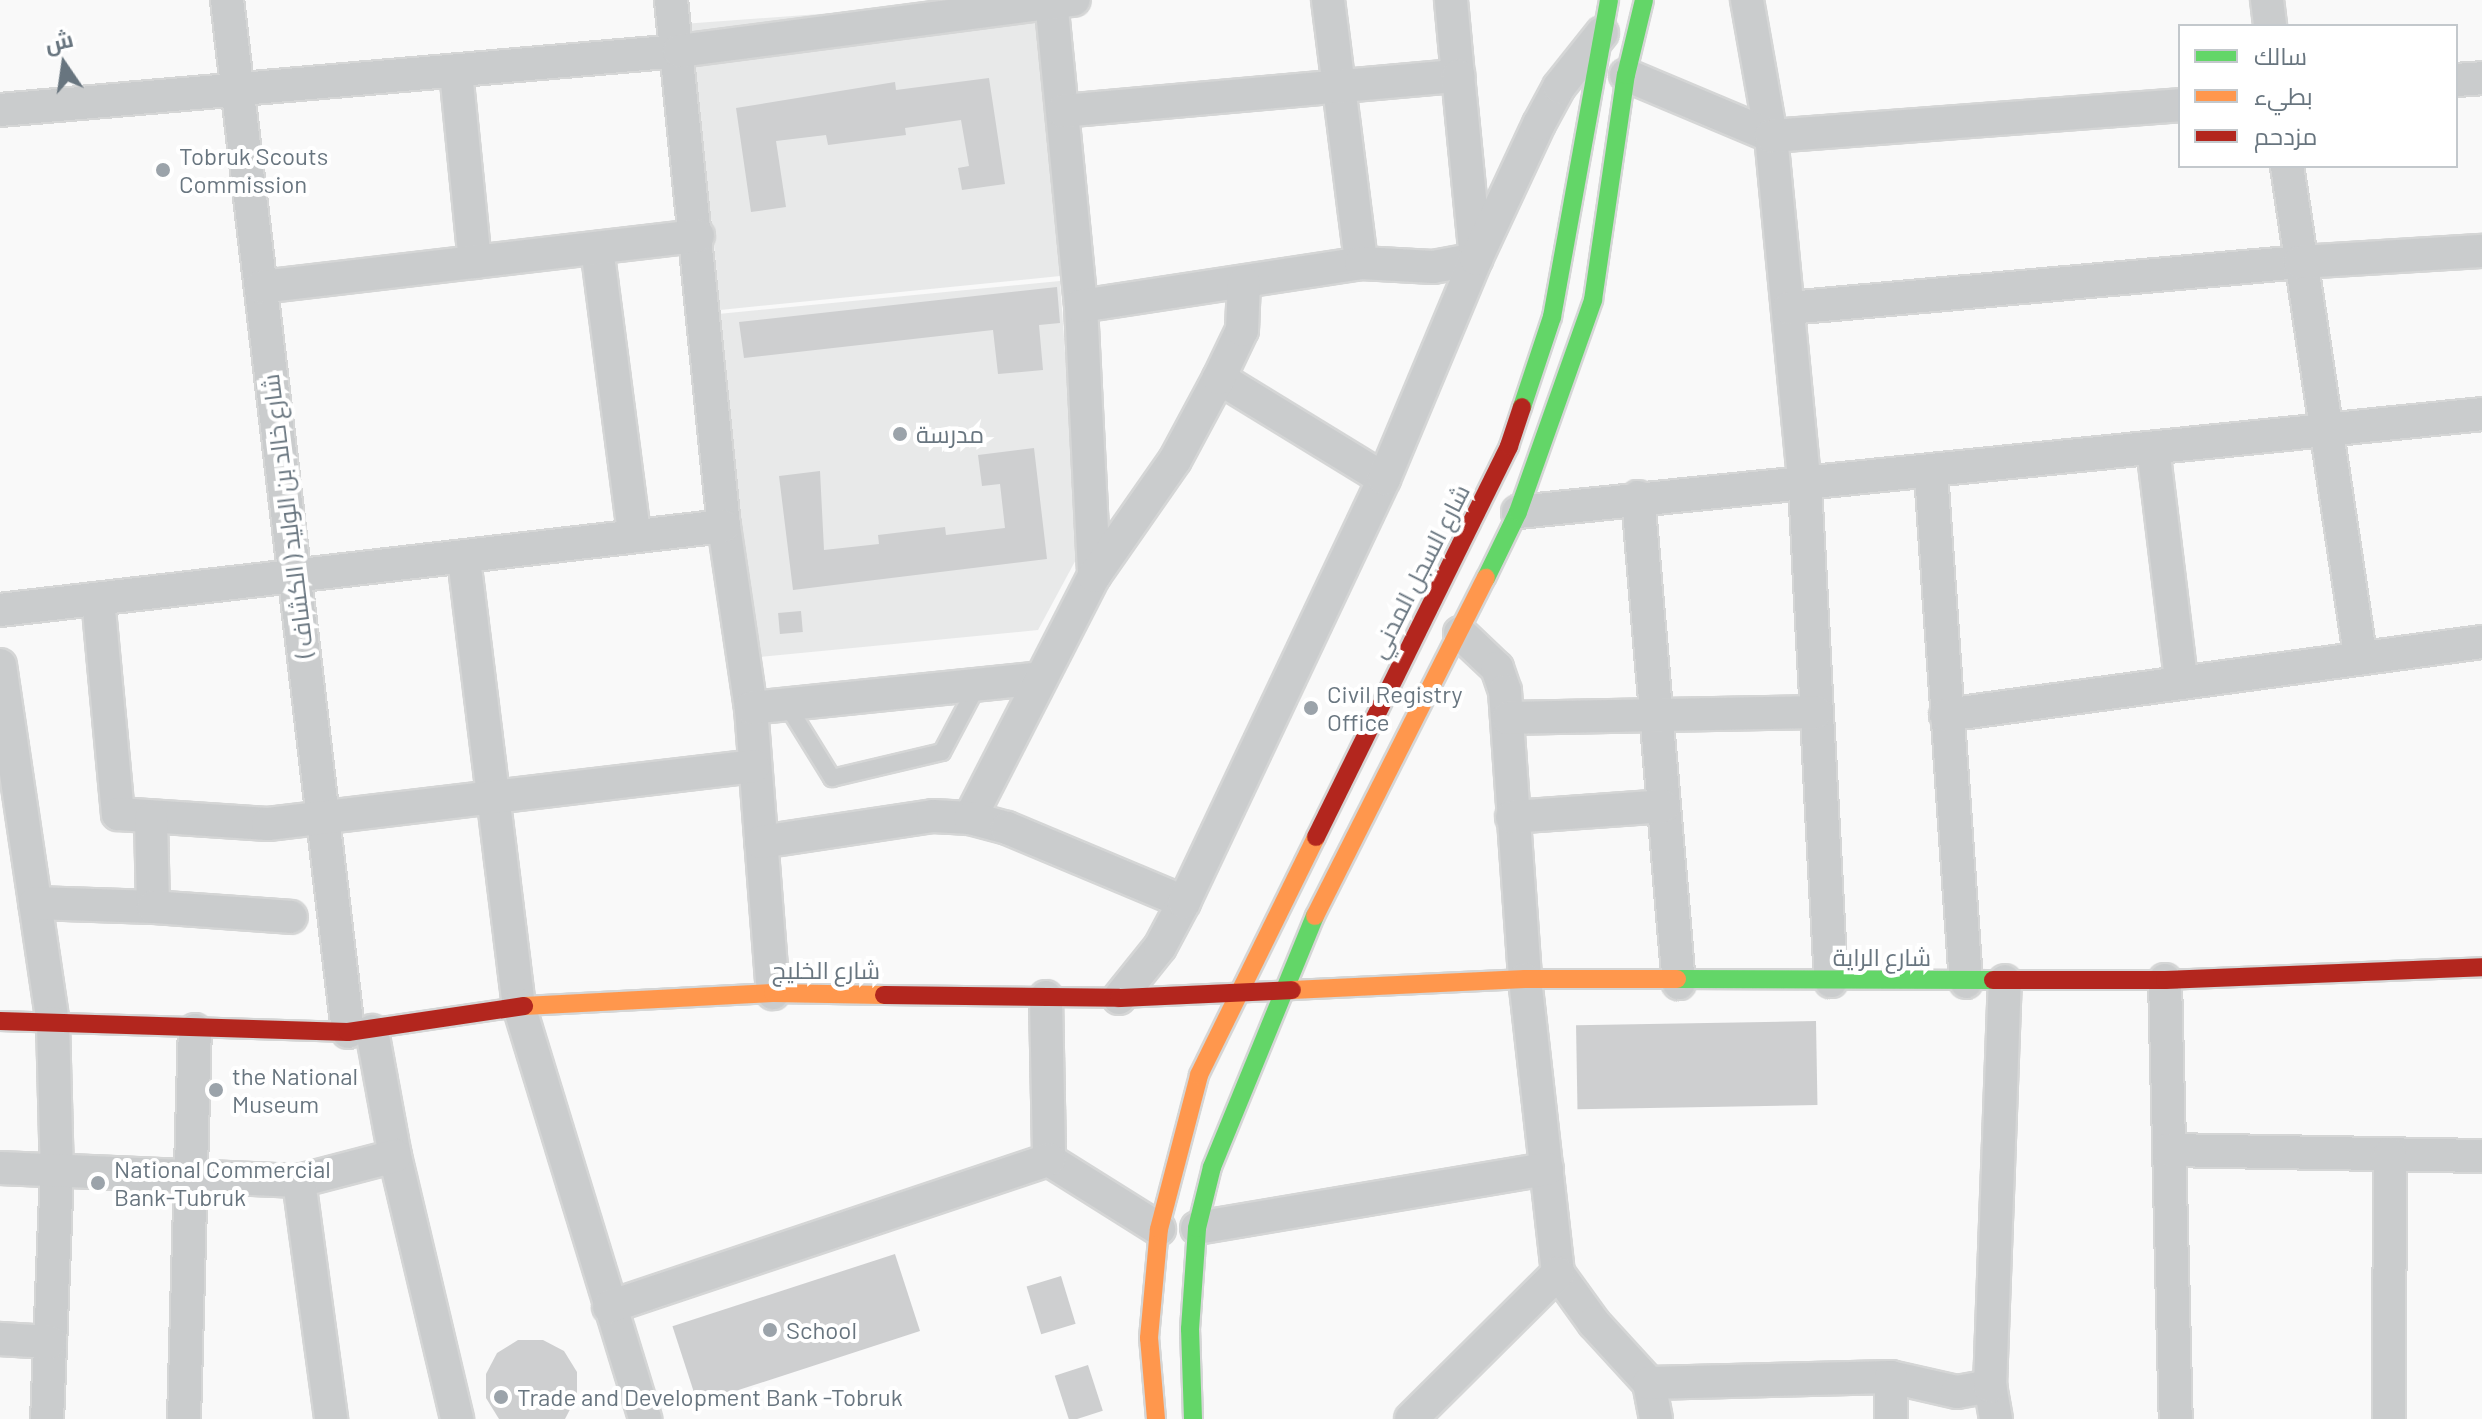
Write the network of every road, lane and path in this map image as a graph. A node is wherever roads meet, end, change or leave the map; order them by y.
1 (227, 0) edge
2 (671, 0) edge
3 (1328, 0) edge
4 (1451, 0) edge
5 (1644, 0) edge
6 (1747, 0) edge
7 (2267, 0) edge
8 (1059, 1) edge
9 (1608, 14) edge
10 (2270, 24) edge
11 (679, 51) junction
12 (456, 72) junction
13 (1626, 75) junction
14 (1458, 76) junction
15 (2482, 78) edge
16 (2458, 80) edge
17 (1339, 87) junction
18 (238, 92) junction
19 (2178, 105) edge
20 (0, 110) edge
21 (1063, 111) junction
22 (1771, 136) junction
23 (2287, 168) edge
24 (698, 236) junction
25 (597, 248) junction
26 (2482, 251) edge
27 (1476, 259) junction
28 (475, 262) junction
29 (2300, 262) junction
30 (1361, 263) junction
31 (1244, 283) junction
32 (261, 287) junction
33 (1081, 306) junction
34 (1789, 308) junction
35 (1219, 378) junction
36 (2482, 414) edge
37 (2325, 429) junction
38 (2153, 448) junction
39 (1931, 473) junction
40 (1384, 479) junction
41 (1805, 486) junction
42 (1638, 497) junction
43 (1518, 512) junction
44 (724, 526) junction
45 (634, 533) junction
46 (464, 559) junction
47 (1094, 576) junction
48 (294, 577) junction
49 (98, 599) junction
50 (0, 610) edge
51 (1460, 633) junction
52 (2482, 642) edge
53 (2360, 656) junction
54 (0, 665) edge
55 (1039, 678) junction
56 (2181, 681) junction
57 (977, 686) junction
58 (787, 705) junction
59 (751, 708) junction
60 (1816, 712) junction
61 (1946, 715) junction
62 (1656, 716) junction
63 (1508, 718) junction
64 (754, 766) junction
65 (492, 794) junction
66 (1664, 806) junction
67 (1512, 817) junction
68 (970, 818) junction
69 (151, 819) junction
70 (323, 819) junction
71 (761, 842) junction
72 (1184, 902) junction
73 (35, 903) junction
74 (153, 907) junction
75 (291, 917) dead end
76 (2482, 967) edge
77 (1525, 979) junction
78 (2165, 980) junction
79 (1831, 981) junction
80 (2005, 981) junction
81 (1966, 982) junction
82 (1679, 983) junction
83 (1281, 991) junction
84 (1239, 992) junction
85 (773, 993) junction
86 (1046, 997) junction
87 (1119, 998) junction
88 (519, 1006) junction
89 (0, 1021) edge
90 (53, 1023) junction
91 (195, 1030) junction
92 (360, 1032) junction
93 (2169, 1150) junction
94 (2390, 1154) junction
95 (395, 1156) junction
96 (2482, 1156) edge
97 (1049, 1160) junction
98 (0, 1168) edge
99 (1547, 1169) junction
100 (57, 1172) junction
101 (191, 1178) junction
102 (299, 1181) junction
103 (1197, 1228) junction
104 (1159, 1229) junction
105 (1558, 1273) junction
106 (609, 1307) junction
107 (0, 1339) edge
108 (50, 1342) junction
109 (1891, 1377) junction
110 (1649, 1383) junction
111 (1990, 1386) junction
112 (47, 1419) edge
113 (184, 1419) edge
114 (331, 1419) edge
115 (457, 1419) edge
116 (645, 1419) edge
117 (1156, 1419) edge
118 (1193, 1419) edge
119 (1411, 1419) edge
120 (1656, 1419) edge
121 (1891, 1419) edge
122 (1996, 1419) edge
123 (2176, 1419) edge
124 (2389, 1419) edge

1 - 18 street, شارع خالد بن الوليد ( الكشاف )
2 - 11 street
3 - 17 street
4 - 14 street
5 - 13 street
6 - 22 street
7 - 10 street
8 - 11 street
8 - 21 street
9 - 27 street
9 - 84 street, شارع السجل المدني
11 - 12 street
11 - 24 street
12 - 18 street
12 - 28 street
13 - 22 street
13 - 43 street
14 - 17 street
14 - 27 street
15 - 16 street
17 - 21 street
17 - 30 street
18 - 20 street
18 - 32 street, شارع خالد بن الوليد ( الكشاف )
19 - 22 street
21 - 33 street
22 - 34 street
23 - 29 street
24 - 25 street
24 - 44 street
25 - 28 street
25 - 45 street
26 - 29 street
27 - 30 street
27 - 40 street
28 - 32 street
29 - 34 street
29 - 37 street
30 - 31 street
31 - 33 street
31 - 35 street
32 - 48 street, شارع خالد بن الوليد ( الكشاف )
33 - 47 street
34 - 41 street
35 - 40 street
35 - 47 street
36 - 37 street
37 - 38 street
37 - 53 street
38 - 39 street
38 - 56 street
39 - 41 street
39 - 61 street
40 - 72 street
41 - 42 street
41 - 60 street
42 - 43 street
42 - 62 street
43 - 51 street
44 - 45 street
44 - 59 street
45 - 46 street
46 - 48 street
46 - 65 street
47 - 55 street
48 - 49 street
48 - 70 street, شارع خالد بن الوليد ( الكشاف )
49 - 50 street
49 - 69 street
51 - 63 street
51 - 83 street
52 - 53 street
53 - 56 street
54 - 73 street
55 - 57 street
55 - 68 street
56 - 61 street
57 - 58 street
57 - 58 lane
58 - 59 street
59 - 64 street
60 - 62 street
60 - 79 street
61 - 81 street
62 - 63 street
62 - 66 street
63 - 67 street
64 - 65 street
64 - 71 street
65 - 70 street
65 - 88 street
66 - 67 street
66 - 82 street
67 - 77 street
68 - 71 street
68 - 72 street
69 - 70 street
69 - 74 street
70 - 92 street, شارع خالد بن الوليد ( الكشاف )
71 - 85 street
72 - 87 street
73 - 74 street
73 - 90 street
74 - 75 street
76 - 78 street, شارع الراية
77 - 82 street, شارع الراية
77 - 83 street, شارع الراية
77 - 99 street
78 - 80 street, شارع الراية
78 - 93 street
79 - 81 street, شارع الراية
79 - 82 street, شارع الراية
80 - 81 street, شارع الراية
80 - 111 street
83 - 84 street, شارع الخليج
83 - 103 street
84 - 87 street, شارع الخليج
84 - 104 street, شارع السجل المدني
85 - 86 street, شارع الخليج
85 - 88 street, شارع الخليج
86 - 87 street, شارع الخليج
86 - 97 street
88 - 92 street, شارع الخليج
88 - 106 street
89 - 90 street, شارع الخليج
90 - 91 street, شارع الخليج
90 - 100 street
91 - 92 street, شارع الخليج
91 - 101 street
92 - 95 street, شارع خالد بن الوليد ( الكشاف )
93 - 94 street
93 - 123 street
94 - 96 street
94 - 124 street
95 - 102 street
95 - 115 street, شارع خالد بن الوليد ( الكشاف )
97 - 104 street
97 - 106 street
98 - 100 street
99 - 103 street
99 - 105 street
100 - 101 street
100 - 108 street
101 - 102 street
101 - 113 street
102 - 114 street
103 - 118 street
104 - 117 street, شارع السجل المدني
105 - 110 street
105 - 119 street
106 - 116 street
107 - 108 street
108 - 112 street
109 - 110 street
109 - 111 street
109 - 121 street
110 - 120 street
111 - 122 street

